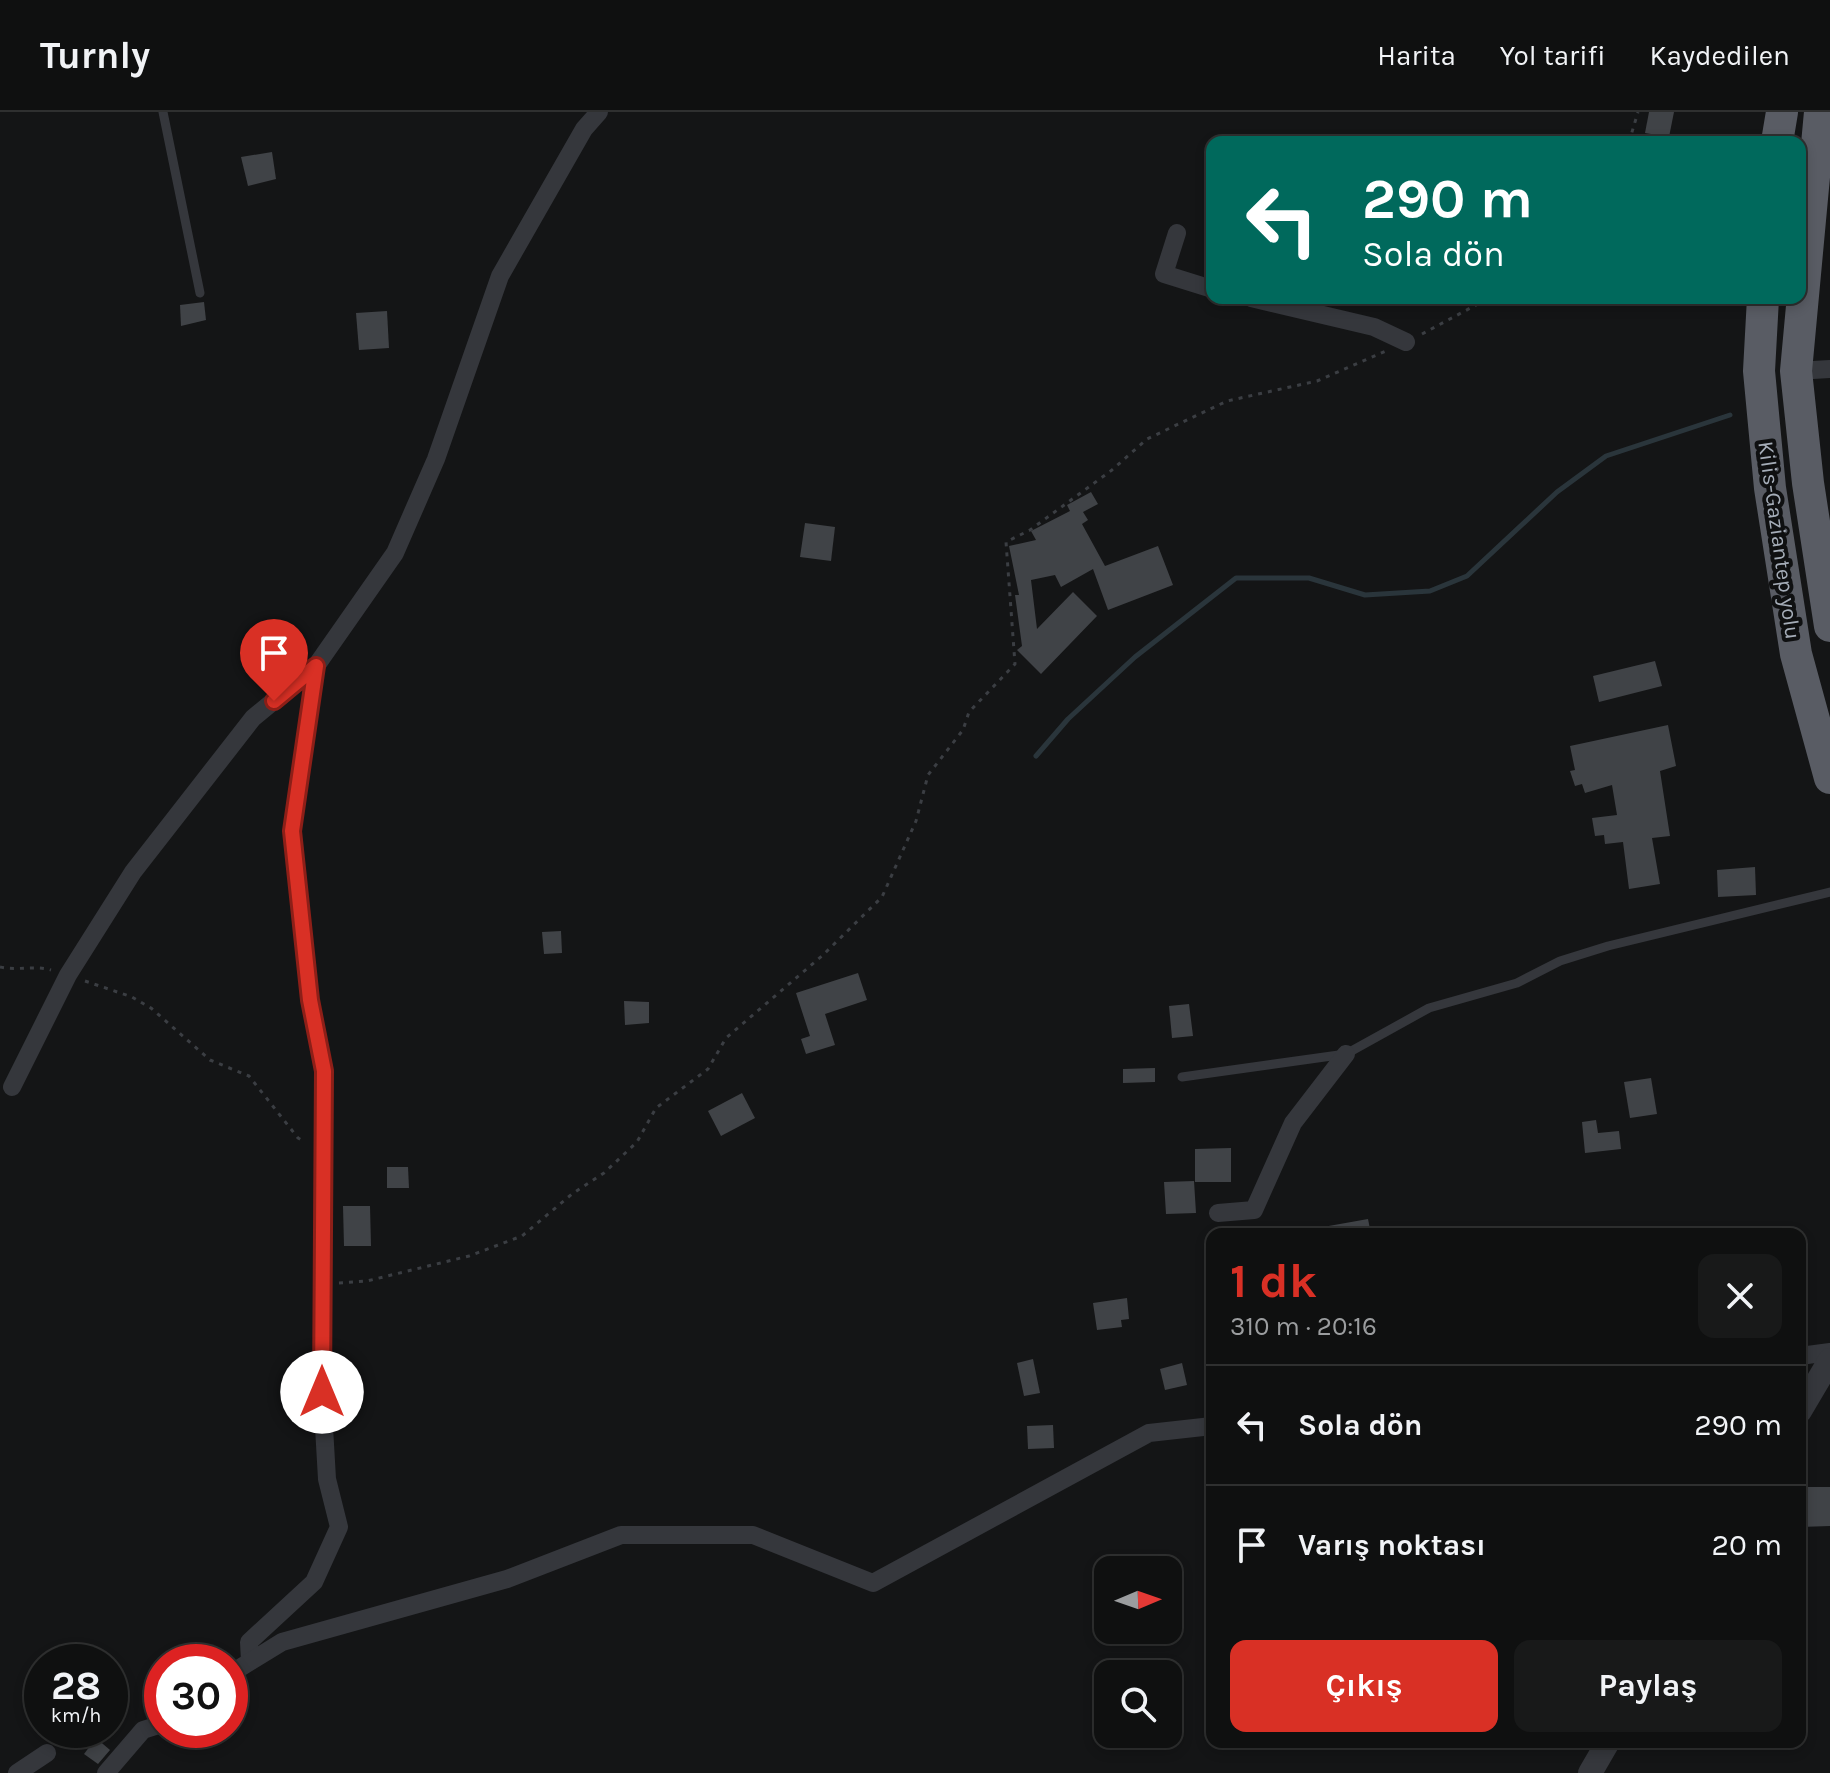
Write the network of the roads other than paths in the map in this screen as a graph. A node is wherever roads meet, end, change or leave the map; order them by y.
1 (163, 112) edge
2 (599, 112) edge
3 (1782, 112) edge
4 (1820, 112) edge
5 (1778, 136) edge
6 (1177, 233) dead end
7 (1806, 263) edge
8 (1206, 287) edge
9 (200, 293) dead end
10 (1276, 304) edge
11 (1763, 304) edge
12 (1802, 304) edge
13 (1406, 342) road end
14 (1830, 369) edge
15 (1796, 371) junction
16 (1830, 626) edge
17 (316, 666) junction
18 (1830, 778) edge
19 (1830, 892) edge
20 (1346, 1054) junction
21 (1182, 1077) dead end
22 (12, 1087) dead end
23 (1218, 1213) dead end
24 (1830, 1352) edge
25 (1806, 1355) edge
26 (1830, 1360) edge
27 (1806, 1400) edge
28 (1206, 1427) edge
29 (250, 1661) joint
30 (144, 1730) edge
31 (1605, 1748) edge
32 (47, 1753) dead end
33 (17, 1773) edge
34 (106, 1773) edge
35 (1590, 1773) edge

1 - 9 lane
2 - 17 street
3 - 5 highway
4 - 7 highway, Kilis-Gaziantep yolu
6 - 8 street
10 - 13 street
11 - 18 highway, Kilis-Gaziantep yolu
12 - 15 highway, Kilis-Gaziantep yolu
14 - 15 street
15 - 16 highway, Kilis-Gaziantep yolu
17 - 22 street
17 - 29 street
19 - 20 lane
20 - 21 lane
20 - 23 street
24 - 25 street
26 - 27 street
28 - 29 street
30 - 34 street
31 - 35 street
32 - 33 street

